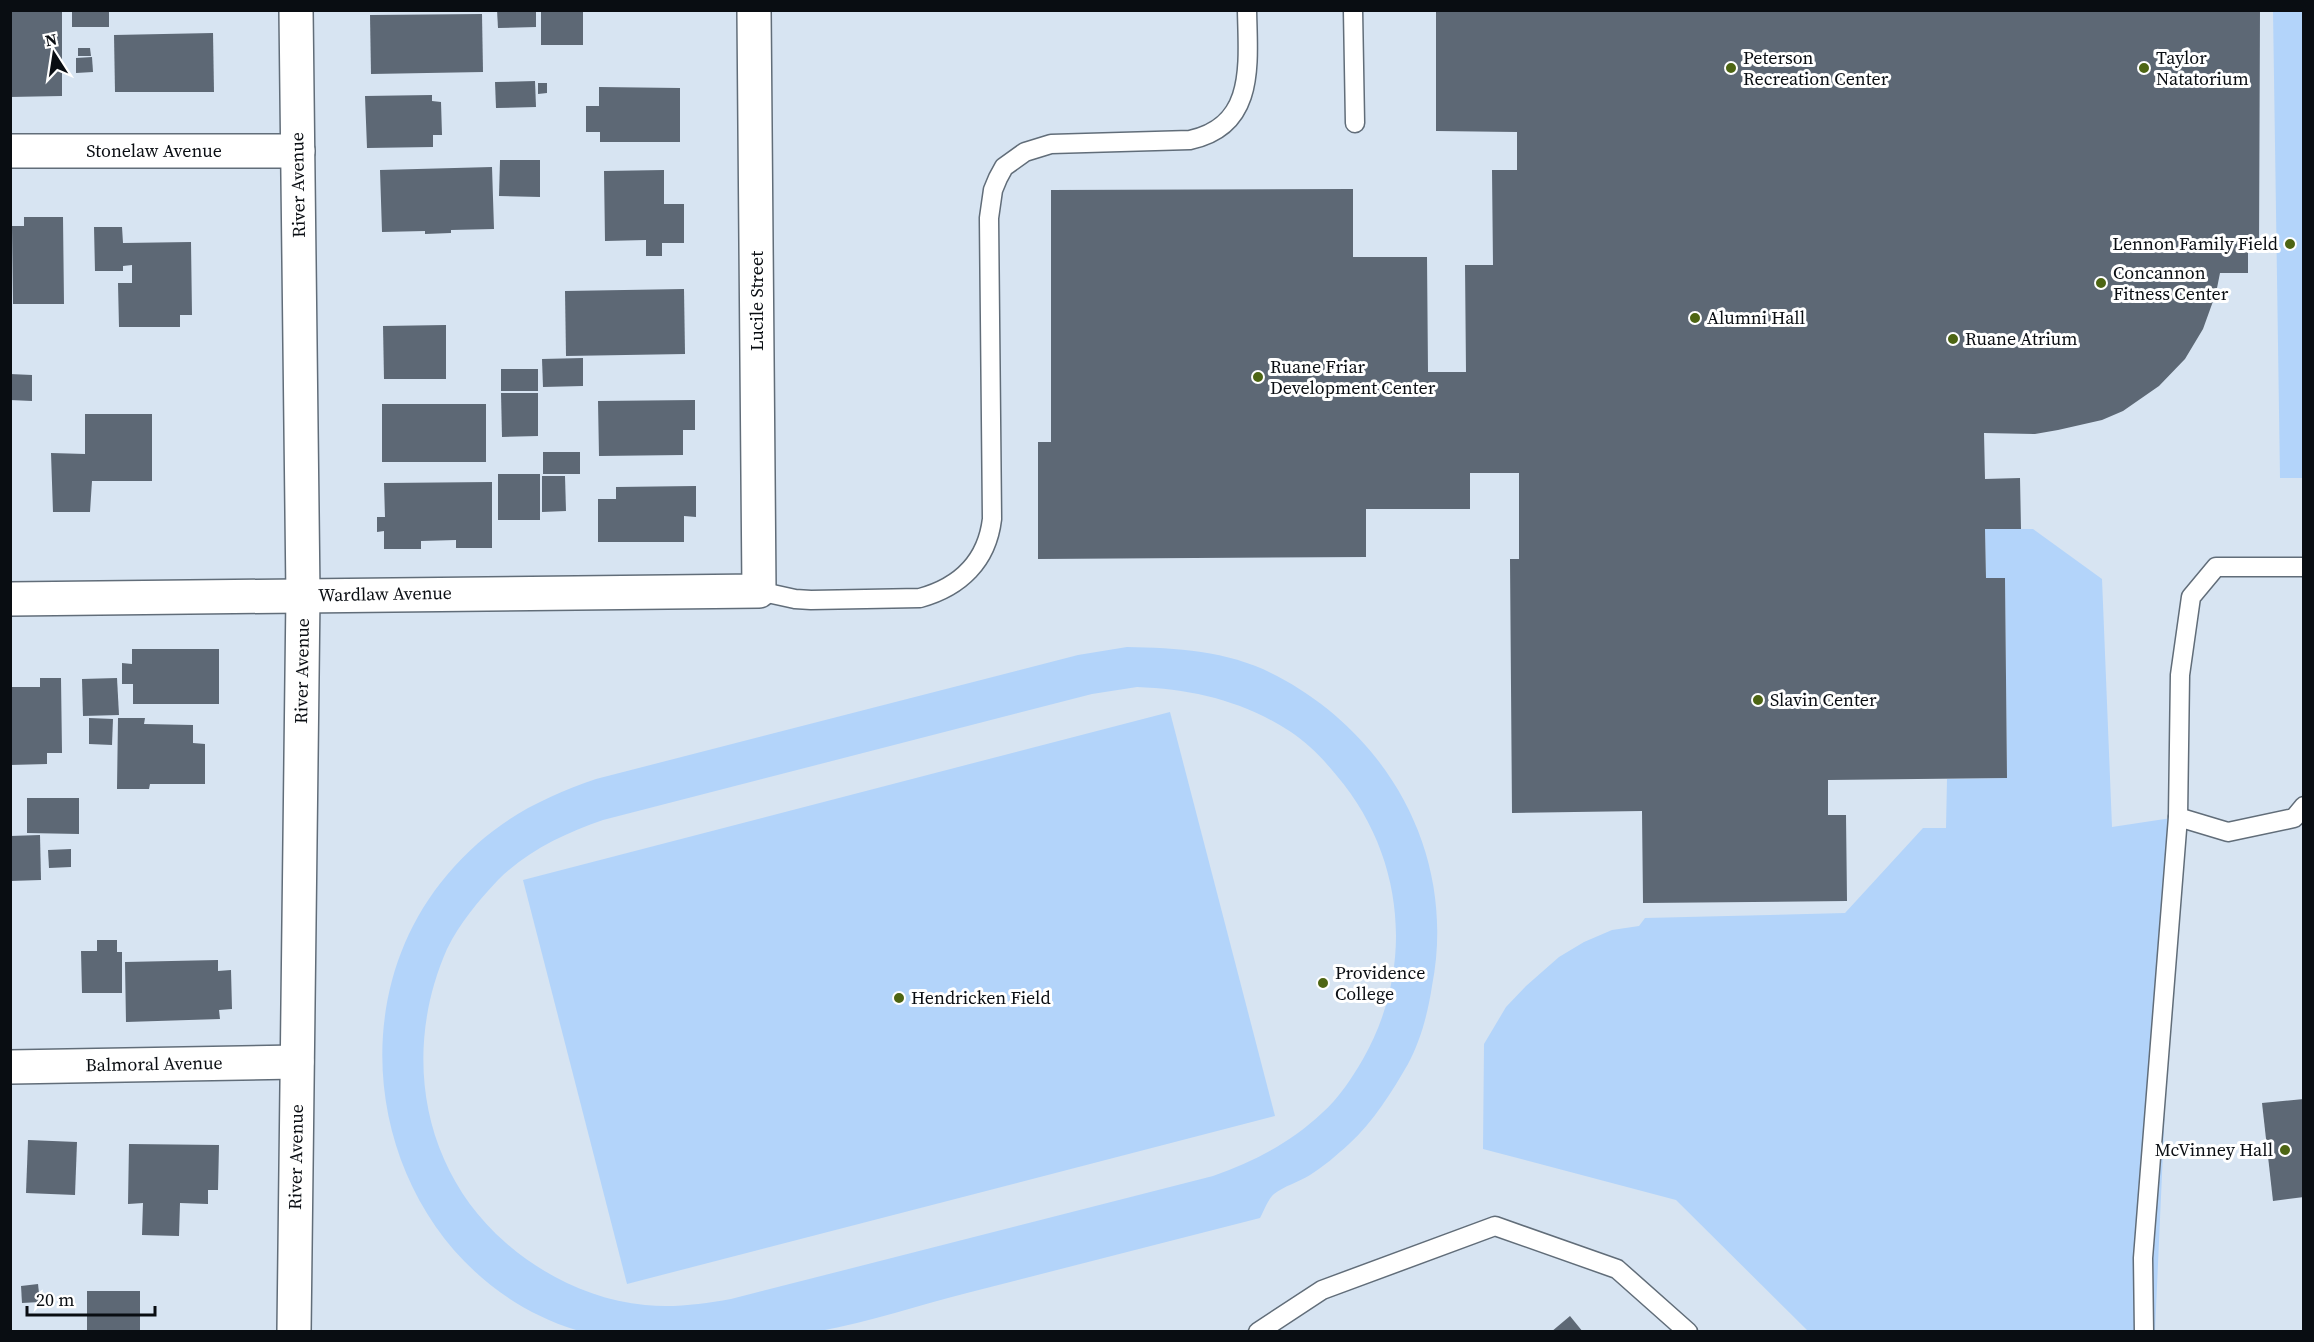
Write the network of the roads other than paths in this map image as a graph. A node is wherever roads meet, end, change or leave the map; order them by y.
1 (296, 10) edge
2 (754, 10) edge
3 (1247, 10) edge
4 (1353, 10) edge
5 (1355, 123) dead end
6 (10, 151) edge
7 (298, 151) junction
8 (2304, 567) edge
9 (759, 591) junction
10 (303, 595) junction
11 (10, 599) edge
12 (2304, 806) edge
13 (2178, 817) junction
14 (297, 1062) junction
15 (10, 1067) edge
16 (294, 1332) edge
17 (1257, 1332) edge
18 (1688, 1332) edge
19 (2144, 1332) edge

1 - 7 street, River Avenue
2 - 9 street, Lucile Street
3 - 9 lane
4 - 5 lane
6 - 7 street, Stonelaw Avenue
7 - 10 street, River Avenue
8 - 13 lane
9 - 10 street, Wardlaw Avenue
10 - 11 street, Wardlaw Avenue
10 - 14 street, River Avenue
12 - 13 lane
13 - 19 lane
14 - 15 street, Balmoral Avenue
14 - 16 street, River Avenue
17 - 18 lane

